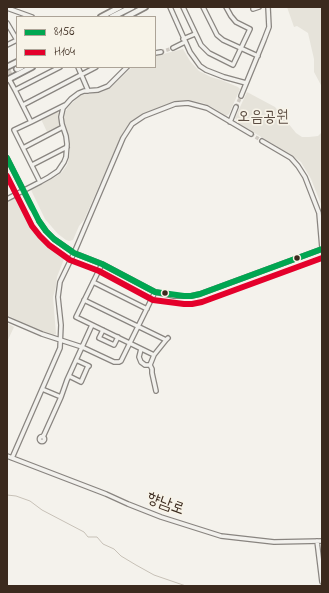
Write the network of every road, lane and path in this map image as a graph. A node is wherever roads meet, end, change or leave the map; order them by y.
1 (120, 7) edge
2 (132, 7) edge
3 (136, 7) edge
4 (145, 7) edge
5 (170, 7) edge
6 (183, 7) edge
7 (203, 7) edge
8 (226, 7) edge
9 (259, 7) edge
10 (268, 7) edge
11 (7, 8) edge
12 (253, 9) dead end
13 (29, 16) edge
14 (103, 16) edge
15 (114, 16) edge
16 (119, 16) edge
17 (128, 16) edge
18 (7, 23) edge
19 (195, 34) junction
20 (16, 38) edge
21 (16, 40) edge
22 (184, 41) junction
23 (7, 45) edge
24 (174, 48) tunnel mouth
25 (241, 48) junction
26 (156, 52) edge
27 (160, 52) tunnel mouth
28 (258, 56) junction
29 (30, 68) edge
30 (58, 68) edge
31 (78, 68) edge
32 (94, 68) edge
33 (126, 68) edge
34 (82, 75) junction
35 (8, 80) edge
36 (246, 83) junction
37 (15, 90) junction
38 (88, 91) junction
39 (241, 96) tunnel mouth
40 (23, 105) junction
41 (66, 105) junction
42 (236, 107) tunnel mouth
43 (31, 122) junction
44 (230, 122) junction
45 (63, 127) junction
46 (251, 134) tunnel mouth
47 (262, 141) tunnel mouth
48 (67, 147) junction
49 (23, 148) junction
50 (7, 158) edge
51 (32, 165) junction
52 (40, 182) junction
53 (23, 191) junction
54 (7, 199) edge
55 (32, 208) tunnel mouth
56 (39, 221) tunnel mouth
57 (322, 248) edge
58 (74, 253) junction
59 (102, 264) junction
60 (94, 282) junction
61 (155, 292) junction
62 (84, 300) junction
63 (147, 309) junction
64 (7, 319) edge
65 (92, 325) junction
66 (138, 326) junction
67 (103, 330) junction
68 (118, 338) junction
69 (61, 340) junction
70 (130, 343) junction
71 (82, 347) junction
72 (141, 349) junction
73 (154, 355) junction
74 (76, 360) junction
75 (150, 365) junction
76 (69, 376) junction
77 (42, 389) junction
78 (156, 391) dead end
79 (61, 397) junction
80 (43, 437) dead end
81 (7, 456) edge
82 (12, 458) junction
83 (320, 541) edge
84 (322, 582) edge

1 - 14 main road
2 - 15 highway
3 - 16 highway
4 - 17 main road
5 - 22 street
6 - 19 street
7 - 25 street
8 - 25 street
9 - 12 street
10 - 28 street
11 - 13 street
18 - 20 street
19 - 22 street
19 - 25 street
21 - 23 street
22 - 24 street
22 - 36 street
25 - 28 street
26 - 27 street
28 - 36 street
29 - 35 main road
30 - 37 street
31 - 34 street
32 - 34 street
33 - 38 street
34 - 38 street
34 - 40 street
35 - 37 street
36 - 39 street
37 - 40 street
38 - 41 street
40 - 43 street
41 - 43 street
41 - 45 street
42 - 44 street
43 - 49 street
44 - 46 street
44 - 58 street
45 - 48 street
45 - 49 street
47 - 57 street
48 - 51 street
48 - 52 street
49 - 51 street
50 - 53 street
51 - 52 street
52 - 53 street
53 - 54 street
53 - 55 street
56 - 58 street
57 - 61 street
58 - 59 street
58 - 69 street
59 - 60 street
59 - 61 street
60 - 62 street
60 - 63 street
61 - 63 street
62 - 65 street
62 - 66 street
63 - 66 street
64 - 69 street
65 - 67 street
65 - 71 street
66 - 70 street
66 - 73 street
67 - 68 street
67 - 68 street
68 - 70 street
69 - 71 street
69 - 77 street
70 - 71 street
70 - 72 street
71 - 74 street
72 - 73 street
72 - 75 street
73 - 75 street
74 - 76 street
74 - 76 street
75 - 78 street
76 - 79 street
77 - 79 street
77 - 82 street
79 - 80 street
81 - 82 street, 향남로
82 - 83 street, 향남로
83 - 84 street

